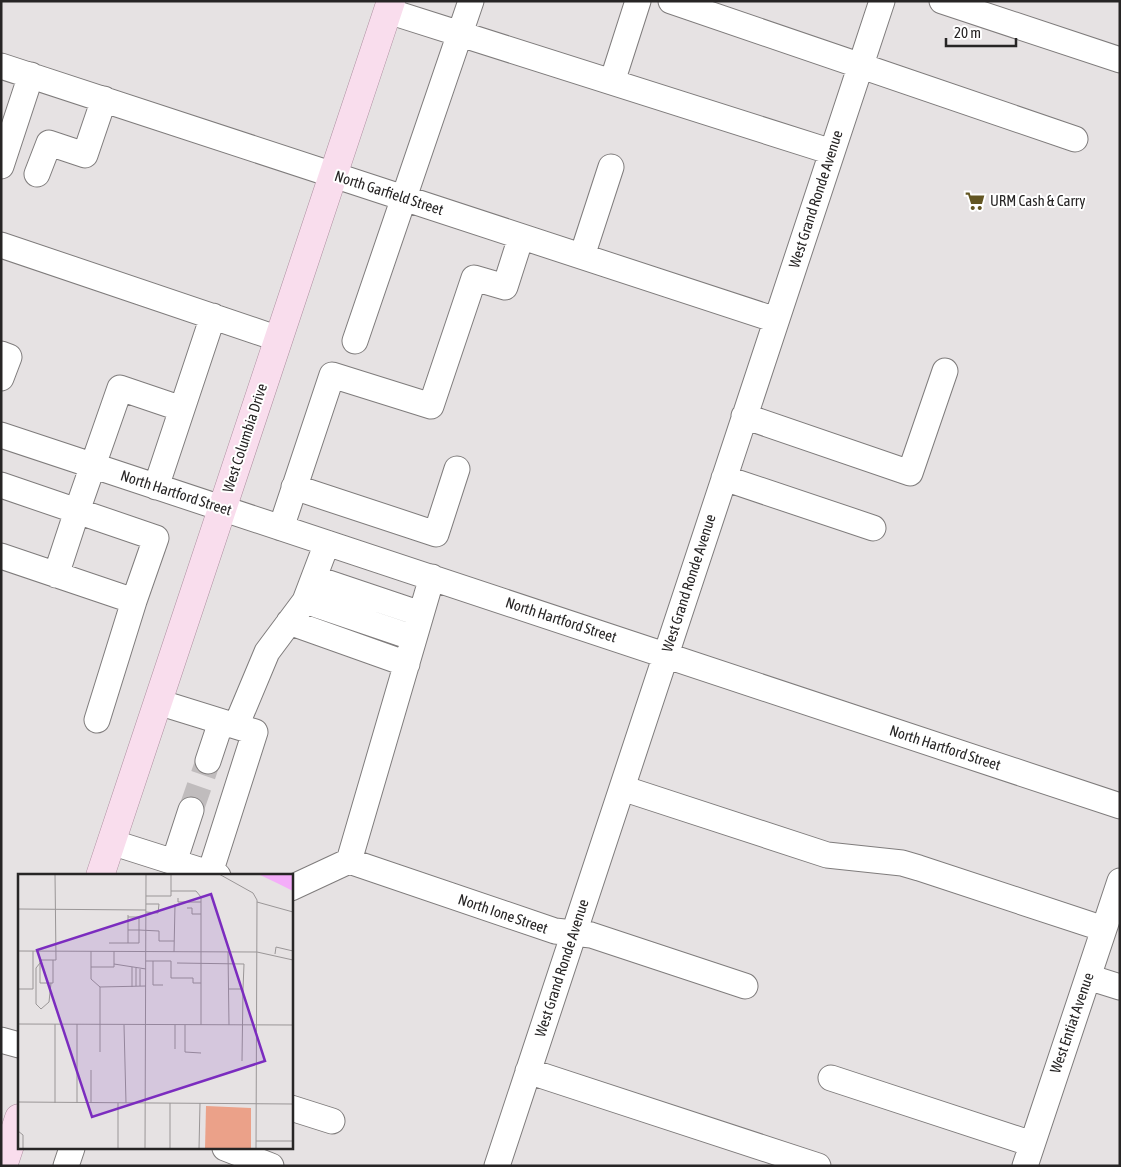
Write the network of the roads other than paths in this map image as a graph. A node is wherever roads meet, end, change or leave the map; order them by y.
1 (471, 1) edge
2 (638, 1) edge
3 (670, 1) edge
4 (882, 1) edge
5 (942, 1) edge
6 (390, 6) edge
7 (459, 34) junction
8 (1120, 60) edge
9 (2, 66) edge
10 (860, 66) junction
11 (31, 75) junction
12 (612, 82) junction
13 (104, 99) junction
14 (1075, 139) dead end
15 (832, 152) junction
16 (1, 166) edge
17 (611, 167) dead end
18 (38, 174) dead end
19 (333, 175) junction
20 (405, 198) junction
21 (521, 236) junction
22 (1, 244) edge
23 (582, 256) junction
24 (214, 316) junction
25 (776, 320) junction
26 (279, 339) junction
27 (354, 341) dead end
28 (1, 354) edge
29 (945, 372) dead end
30 (1, 378) edge
31 (182, 409) junction
32 (744, 416) junction
33 (1, 435) edge
34 (93, 466) junction
35 (457, 469) dead end
36 (724, 478) junction
37 (1, 485) edge
38 (156, 487) junction
39 (294, 487) junction
40 (222, 509) junction
41 (77, 511) junction
42 (281, 528) junction
43 (873, 528) dead end
44 (327, 543) junction
45 (1, 556) edge
46 (56, 575) junction
47 (432, 577) junction
48 (314, 578) junction
49 (305, 600) junction
50 (134, 601) junction
51 (421, 614) junction
52 (289, 622) junction
53 (414, 638) junction
54 (665, 655) junction
55 (407, 664) junction
56 (158, 702) junction
57 (97, 720) dead end
58 (220, 722) junction
59 (200, 758) tunnel mouth
60 (622, 788) junction
61 (1120, 806) edge
62 (183, 808) tunnel mouth
63 (111, 842) junction
64 (349, 861) junction
65 (174, 862) junction
66 (101, 874) edge
67 (214, 874) edge
68 (1120, 881) edge
69 (292, 888) edge
70 (1104, 929) junction
71 (574, 933) junction
72 (1088, 977) junction
73 (745, 986) dead end
74 (1120, 987) edge
75 (1, 1040) edge
76 (18, 1045) edge
77 (528, 1070) junction
78 (831, 1078) dead end
79 (292, 1108) edge
80 (18, 1121) edge
81 (332, 1121) dead end
82 (71, 1150) edge
83 (224, 1150) edge
84 (230, 1150) edge
85 (1028, 1155) edge
86 (3, 1166) edge
87 (66, 1166) edge
88 (219, 1166) edge
89 (271, 1166) edge
90 (497, 1166) edge
91 (818, 1166) edge

1 - 7 street
2 - 12 street
3 - 10 street
4 - 10 street, West Grand Ronde Avenue
5 - 8 street
6 - 7 street
6 - 19 main road, West Columbia Drive
7 - 12 street
7 - 20 street
9 - 11 street, North Garfield Street
10 - 14 street
10 - 15 street, West Grand Ronde Avenue
11 - 13 street, North Garfield Street
11 - 16 street
12 - 15 street
13 - 18 street
13 - 19 street, North Garfield Street
15 - 25 street, West Grand Ronde Avenue
17 - 23 street
19 - 20 street, North Garfield Street
19 - 26 main road, West Columbia Drive
20 - 21 street, North Garfield Street
20 - 27 street
21 - 23 street, North Garfield Street
21 - 39 street
22 - 24 street
23 - 25 street, North Garfield Street
24 - 26 street
24 - 31 street
25 - 32 street, West Grand Ronde Avenue
26 - 40 main road, West Columbia Drive
28 - 30 street
29 - 32 street
31 - 34 street
31 - 38 street
32 - 36 street, West Grand Ronde Avenue
33 - 34 street, North Hartford Street
34 - 38 street, North Hartford Street
34 - 41 street
35 - 39 street
36 - 43 street
36 - 54 street, West Grand Ronde Avenue
37 - 41 street
38 - 40 street, North Hartford Street
39 - 42 street
40 - 42 street, North Hartford Street
40 - 56 main road, West Columbia Drive
41 - 46 street
41 - 50 street
42 - 44 street, North Hartford Street
44 - 47 street, North Hartford Street
44 - 48 street
45 - 46 street
46 - 50 street
47 - 51 street
47 - 54 street, North Hartford Street
48 - 49 street
48 - 51 street
49 - 52 street
49 - 53 street
50 - 57 street
51 - 53 street
52 - 55 street
52 - 58 street
53 - 55 street
54 - 60 street, West Grand Ronde Avenue
54 - 61 street, North Hartford Street
55 - 64 street
56 - 58 street
56 - 63 main road, West Columbia Drive
58 - 59 street
58 - 67 street
60 - 70 street
60 - 71 street, West Grand Ronde Avenue
62 - 65 street
63 - 65 street
63 - 66 main road, West Columbia Drive
64 - 69 street
64 - 71 street, North Ione Street
65 - 67 street
68 - 70 street, West Entiat Avenue
70 - 72 street, West Entiat Avenue
71 - 73 street, North Ione Street
71 - 77 street, West Grand Ronde Avenue
72 - 74 street
72 - 85 street, West Entiat Avenue
75 - 76 street
77 - 90 street, West Grand Ronde Avenue
77 - 91 street
78 - 85 street
79 - 81 street
80 - 86 main road
82 - 87 street
83 - 88 street
84 - 89 street

